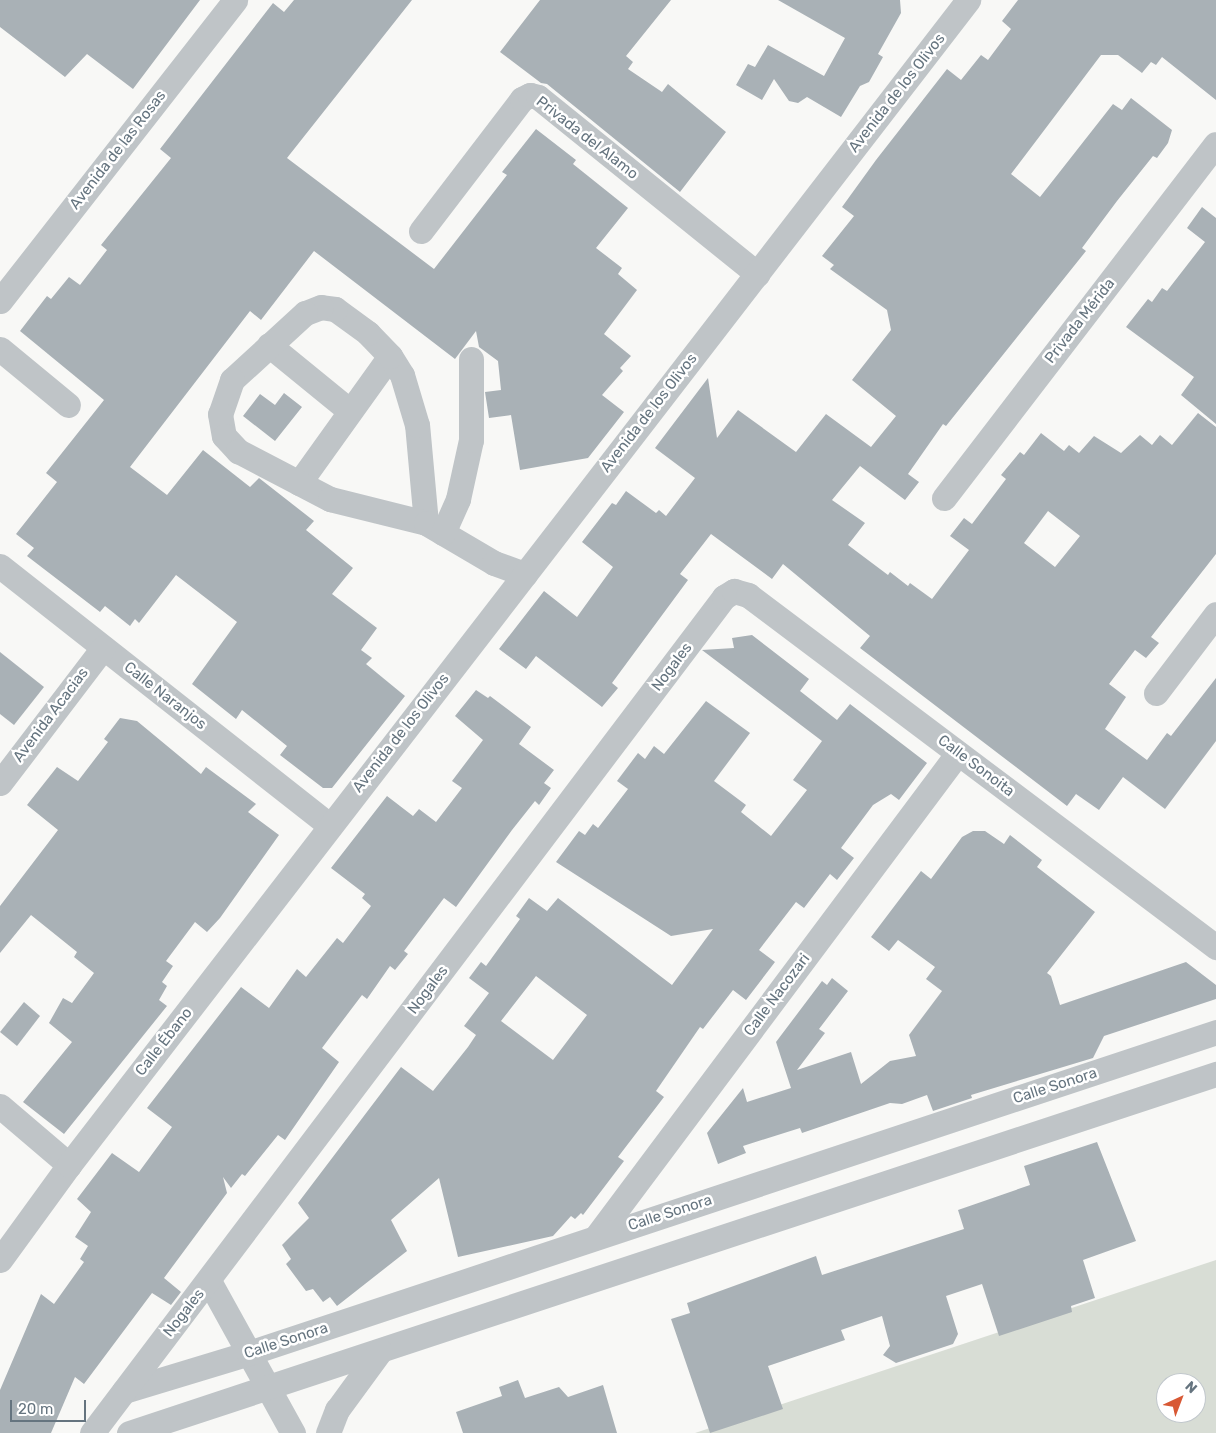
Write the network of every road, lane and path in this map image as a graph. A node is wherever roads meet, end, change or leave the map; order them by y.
1 (235, 0) edge
2 (968, 0) edge
3 (1216, 144) edge
4 (421, 231) dead end
5 (757, 274) junction
6 (0, 301) edge
7 (269, 346) junction
8 (0, 349) edge
9 (390, 356) junction
10 (471, 359) dead end
11 (68, 405) dead end
12 (350, 412) junction
13 (299, 483) junction
14 (944, 498) dead end
15 (434, 528) junction
16 (0, 566) edge
17 (524, 574) junction
18 (734, 591) joint
19 (1216, 614) edge
20 (103, 648) junction
21 (1156, 693) dead end
22 (958, 753) junction
23 (0, 783) edge
24 (330, 826) junction
25 (1216, 946) edge
26 (1216, 1032) edge
27 (1216, 1074) edge
28 (0, 1106) edge
29 (69, 1165) junction
30 (596, 1237) junction
31 (0, 1260) edge
32 (209, 1281) junction
33 (380, 1351) junction
34 (249, 1354) junction
35 (267, 1386) junction
36 (124, 1391) junction
37 (92, 1433) edge
38 (129, 1433) edge
39 (293, 1433) edge
40 (328, 1433) edge

1 - 6 street, Avenida de las Rosas
2 - 5 street, Avenida de los Olivos
3 - 14 street, Privada Mérida
4 - 5 street, Privada del Alamo
5 - 17 street, Avenida de los Olivos
7 - 9 street
7 - 12 street
7 - 13 street
8 - 11 street
9 - 12 street
9 - 15 street
10 - 15 street
12 - 13 street
13 - 15 street
15 - 17 street
16 - 20 street, Calle Naranjos
17 - 24 street, Avenida de los Olivos
18 - 22 street, Calle Sonoita
18 - 32 street, Nogales
19 - 21 street
20 - 23 street, Avenida Acacias
20 - 24 street, Calle Naranjos
22 - 25 street, Calle Sonoita
22 - 30 street, Calle Nacozari
24 - 29 street, Calle Ébano
26 - 30 street, Calle Sonora
27 - 33 street
28 - 29 street
29 - 31 street, Calle Ébano
30 - 34 street, Calle Sonora
32 - 34 street
32 - 36 street, Nogales
33 - 35 street
33 - 40 street
34 - 35 street
34 - 36 street, Calle Sonora
35 - 38 street
35 - 39 street
36 - 37 street, Nogales

